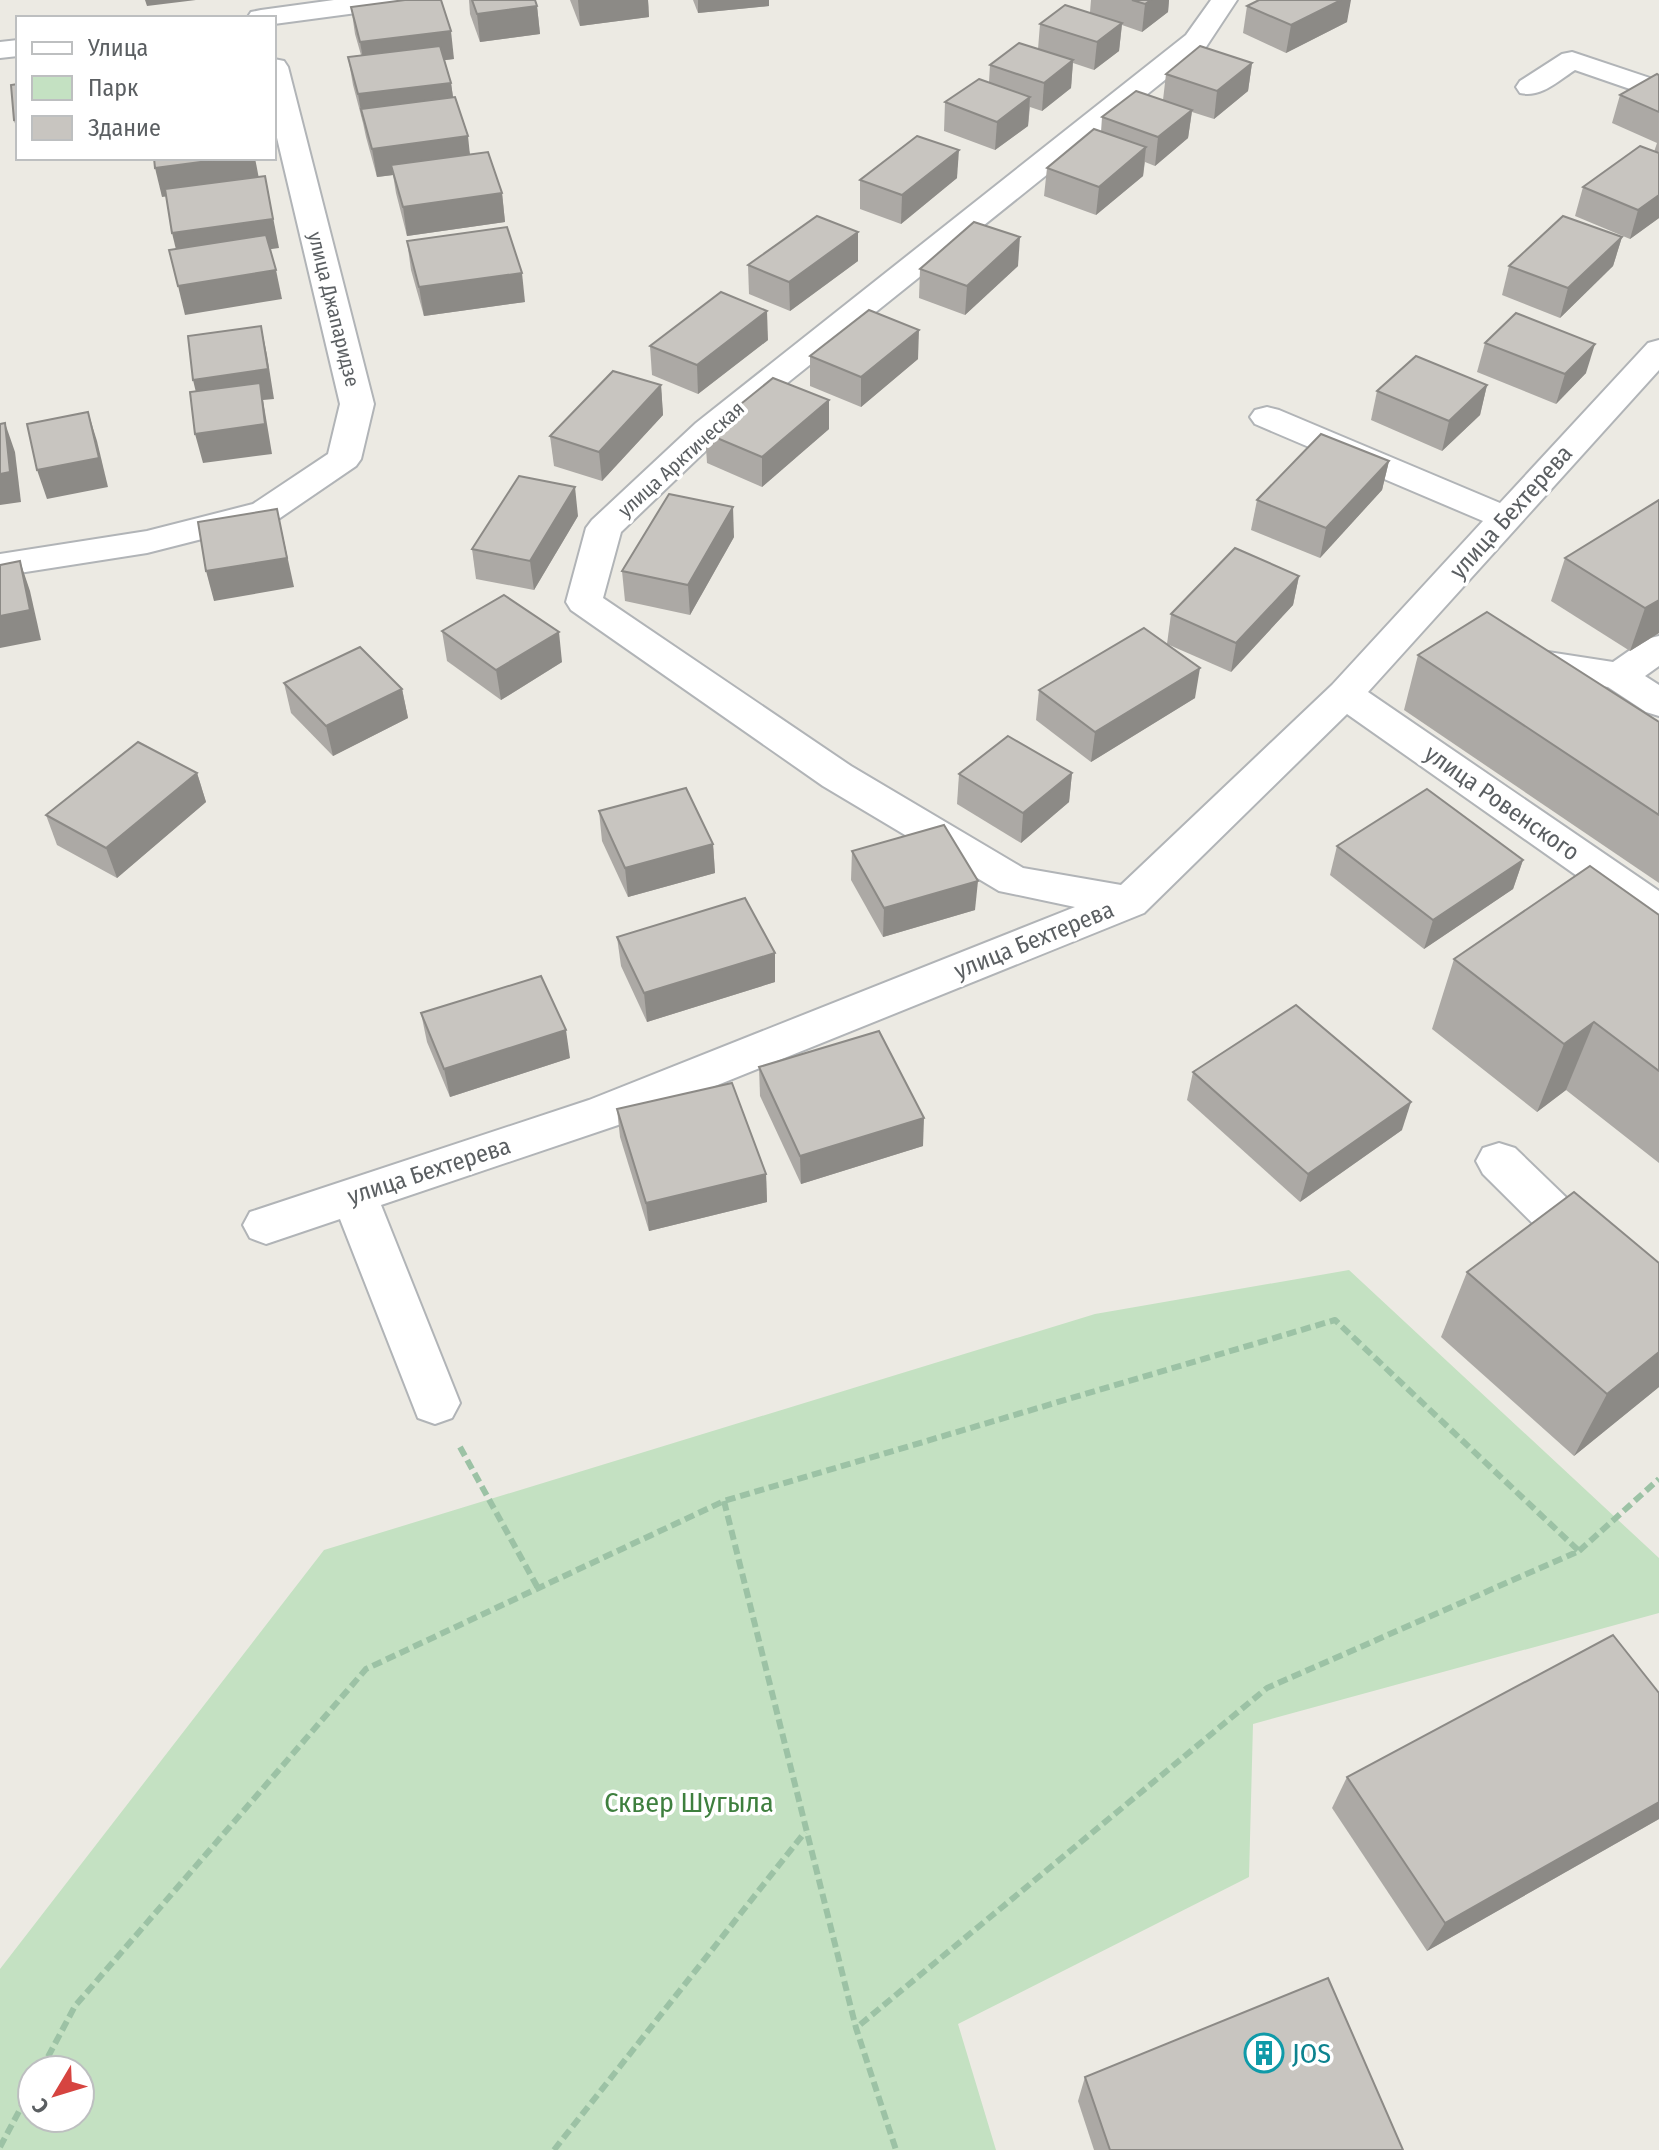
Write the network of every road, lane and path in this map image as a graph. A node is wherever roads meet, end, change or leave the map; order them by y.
1 (394, 0) edge
2 (1212, 2) edge
3 (276, 16) edge
4 (276, 75) edge
5 (1530, 87) dead end
6 (1659, 91) edge
7 (1659, 350) edge
8 (1644, 388) edge
9 (1267, 417) dead end
10 (1506, 518) junction
11 (0, 565) edge
12 (1396, 638) junction
13 (1440, 646) edge
14 (1659, 648) edge
15 (1485, 653) edge
16 (1619, 676) junction
17 (1345, 694) junction
18 (1659, 703) edge
19 (1129, 902) junction
20 (1659, 912) edge
21 (1499, 1161) dead end
22 (354, 1196) junction
23 (266, 1225) dead end
24 (1659, 1318) edge
25 (435, 1403) joint
26 (1659, 1479) edge
27 (724, 1501) junction
28 (1579, 1551) junction
29 (539, 1590) junction
30 (805, 1832) junction
31 (856, 2028) junction
32 (50, 2054) edge
33 (16, 2117) edge
34 (0, 2147) edge
35 (554, 2150) edge
36 (896, 2150) edge

1 - 3 street
2 - 19 street, улица Арктическая
4 - 11 street, улица Джапаридзе
5 - 6 street
7 - 8 street, улица Бехтерева
8 - 10 street, улица Бехтерева
9 - 10 street
10 - 12 street, улица Бехтерева
12 - 13 street
12 - 17 street, улица Бехтерева
14 - 16 street
15 - 16 street
16 - 18 street
17 - 19 street, улица Бехтерева
17 - 20 street, улица Ровенского
19 - 22 street, улица Бехтерева
21 - 24 street
22 - 23 street, улица Бехтерева
22 - 25 street
25 - 29 path
26 - 28 path
27 - 28 path
27 - 29 path
27 - 30 path
28 - 31 path
29 - 32 path
30 - 31 path
30 - 35 path
31 - 36 path
33 - 34 path

